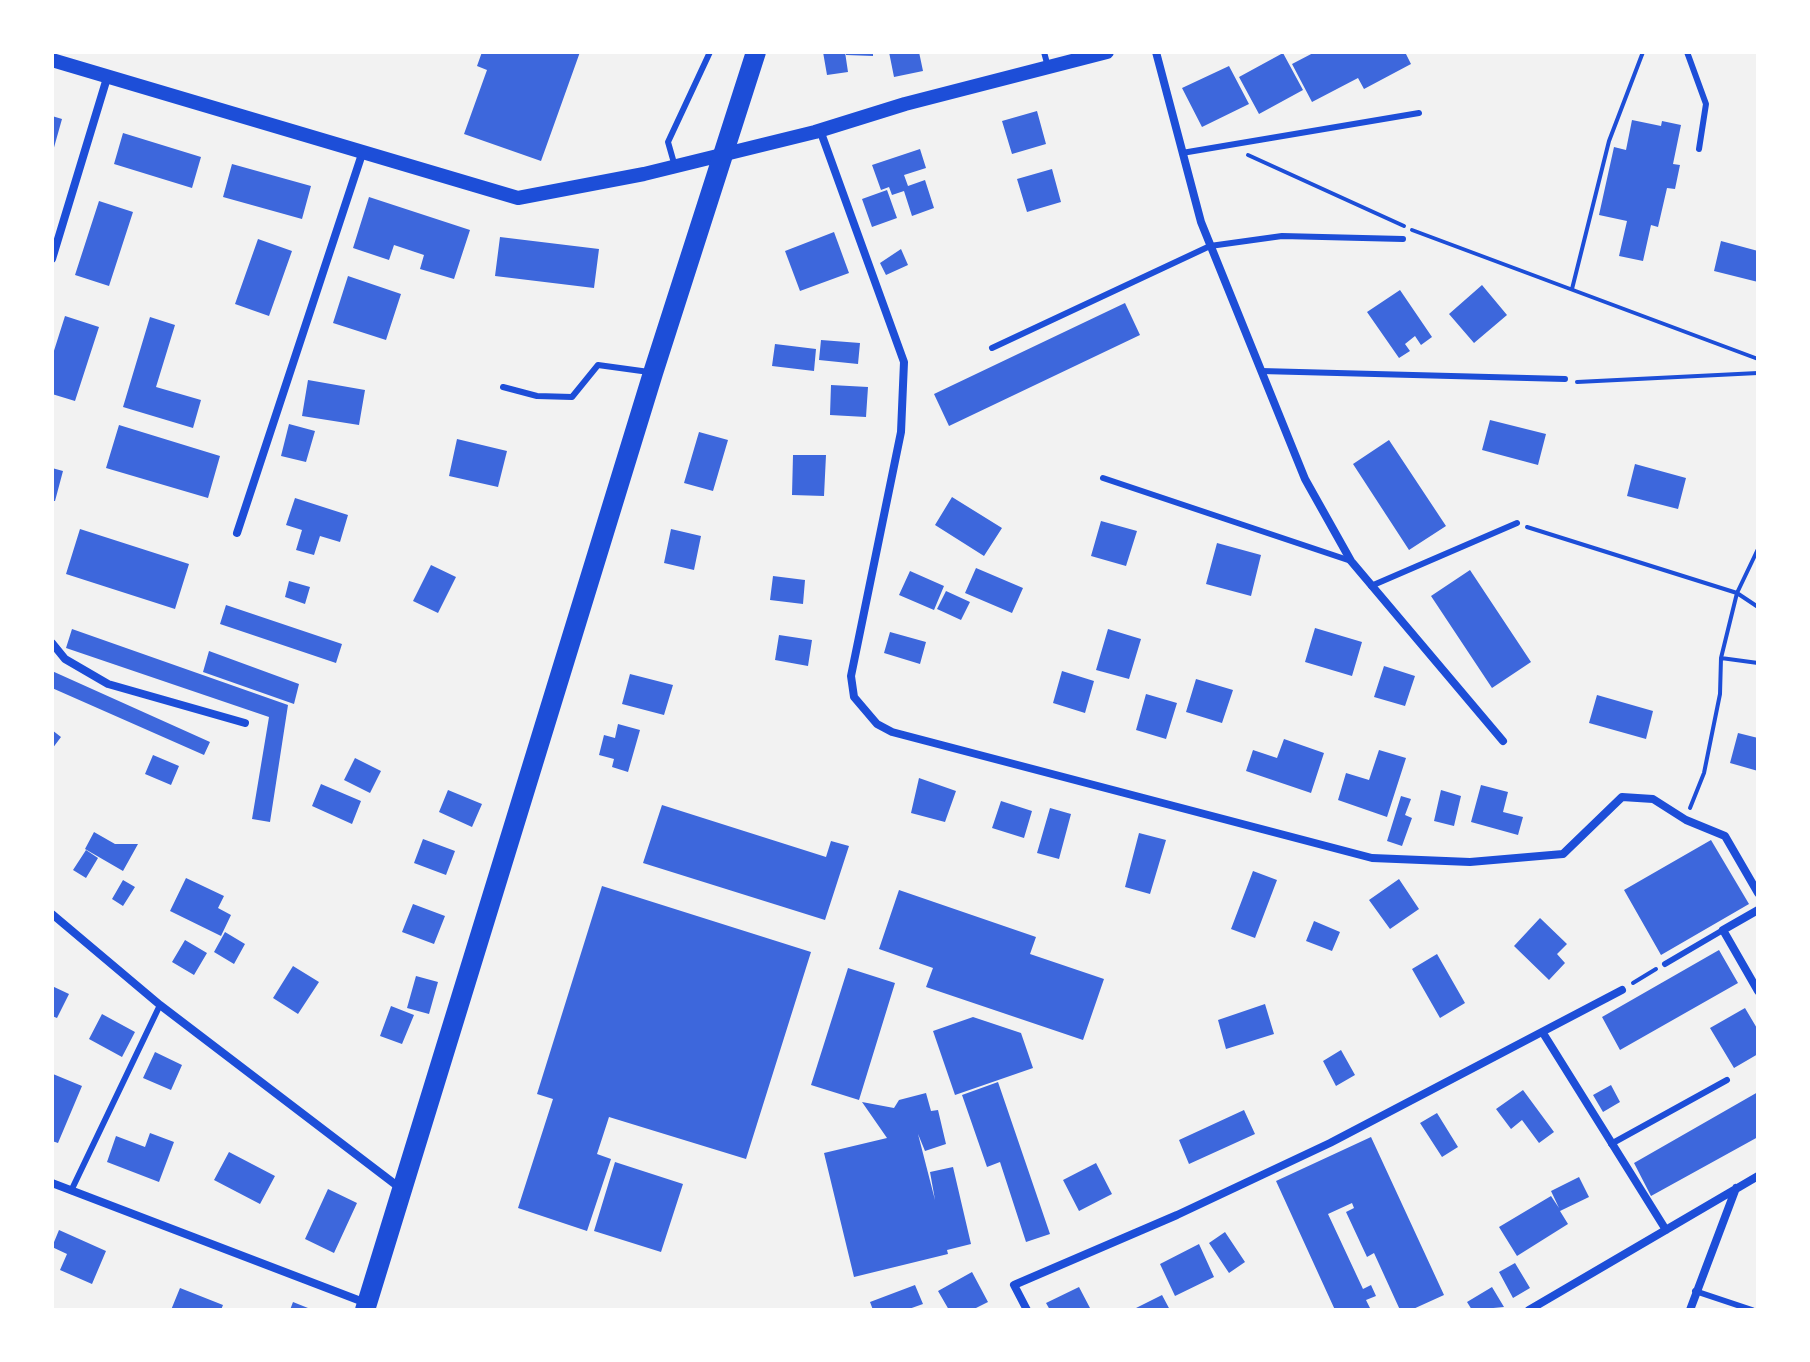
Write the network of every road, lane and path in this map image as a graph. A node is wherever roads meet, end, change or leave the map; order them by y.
1 (710, 52) edge
2 (756, 52) edge
3 (1107, 52) edge
4 (1156, 52) edge
5 (1643, 52) edge
6 (1687, 52) edge
7 (52, 60) edge
8 (1046, 60) edge
9 (107, 78) junction
10 (1419, 113) dead end
11 (820, 130) junction
12 (1223, 144) junction
13 (1699, 149) dead end
14 (363, 150) junction
15 (722, 153) junction
16 (1182, 153) junction
17 (674, 163) junction
18 (1403, 239) dead end
19 (1210, 246) junction
20 (52, 259) edge
21 (1572, 289) junction
22 (992, 348) dead end
23 (1758, 359) edge
24 (1261, 371) junction
25 (653, 373) junction
26 (1565, 379) dead end
27 (503, 387) dead end
28 (1103, 478) dead end
29 (1517, 523) joint
30 (237, 533) dead end
31 (1758, 549) edge
32 (1351, 561) junction
33 (1371, 586) junction
34 (1737, 593) junction
35 (1758, 607) edge
36 (52, 643) edge
37 (1721, 658) junction
38 (1758, 663) edge
39 (245, 723) dead end
40 (1503, 741) dead end
41 (1686, 820) junction
42 (1758, 893) edge
43 (1758, 910) edge
44 (52, 914) edge
45 (1723, 930) junction
46 (1665, 964) joint
47 (1622, 990) joint
48 (1758, 991) edge
49 (160, 1005) junction
50 (1543, 1033) junction
51 (1727, 1080) dead end
52 (1611, 1144) junction
53 (1758, 1176) edge
54 (52, 1183) edge
55 (1736, 1187) junction
56 (402, 1190) junction
57 (71, 1191) junction
58 (1666, 1230) junction
59 (1695, 1291) junction
60 (366, 1306) edge
61 (1027, 1310) edge
62 (1529, 1310) edge
63 (1690, 1310) edge
64 (1752, 1310) edge

1 - 17 lane
2 - 15 main road
3 - 8 street
4 - 16 street
5 - 21 path
6 - 13 lane
7 - 9 street
8 - 11 street
9 - 14 street
9 - 20 street
10 - 12 lane
11 - 15 street
11 - 41 street
12 - 16 lane
12 - 21 path
14 - 17 street
14 - 30 street
15 - 17 street
15 - 25 main road
16 - 19 street
18 - 19 lane
19 - 22 lane
19 - 24 street
21 - 23 path
24 - 26 lane
24 - 32 street
25 - 27 lane
25 - 56 main road
28 - 32 lane
29 - 33 lane
29 - 34 path
31 - 34 path
32 - 33 street
33 - 40 street
34 - 35 path
34 - 37 path
36 - 39 street
37 - 38 path
37 - 41 path
41 - 42 street
43 - 45 street
44 - 49 street
45 - 46 lane
45 - 48 street
46 - 47 path
47 - 50 street
49 - 56 street
49 - 57 lane
50 - 52 street
50 - 61 street
51 - 52 lane
52 - 58 street
53 - 55 street
54 - 57 street
55 - 58 street
55 - 59 street
56 - 60 main road
57 - 60 street
58 - 62 street
59 - 63 street
59 - 64 lane

